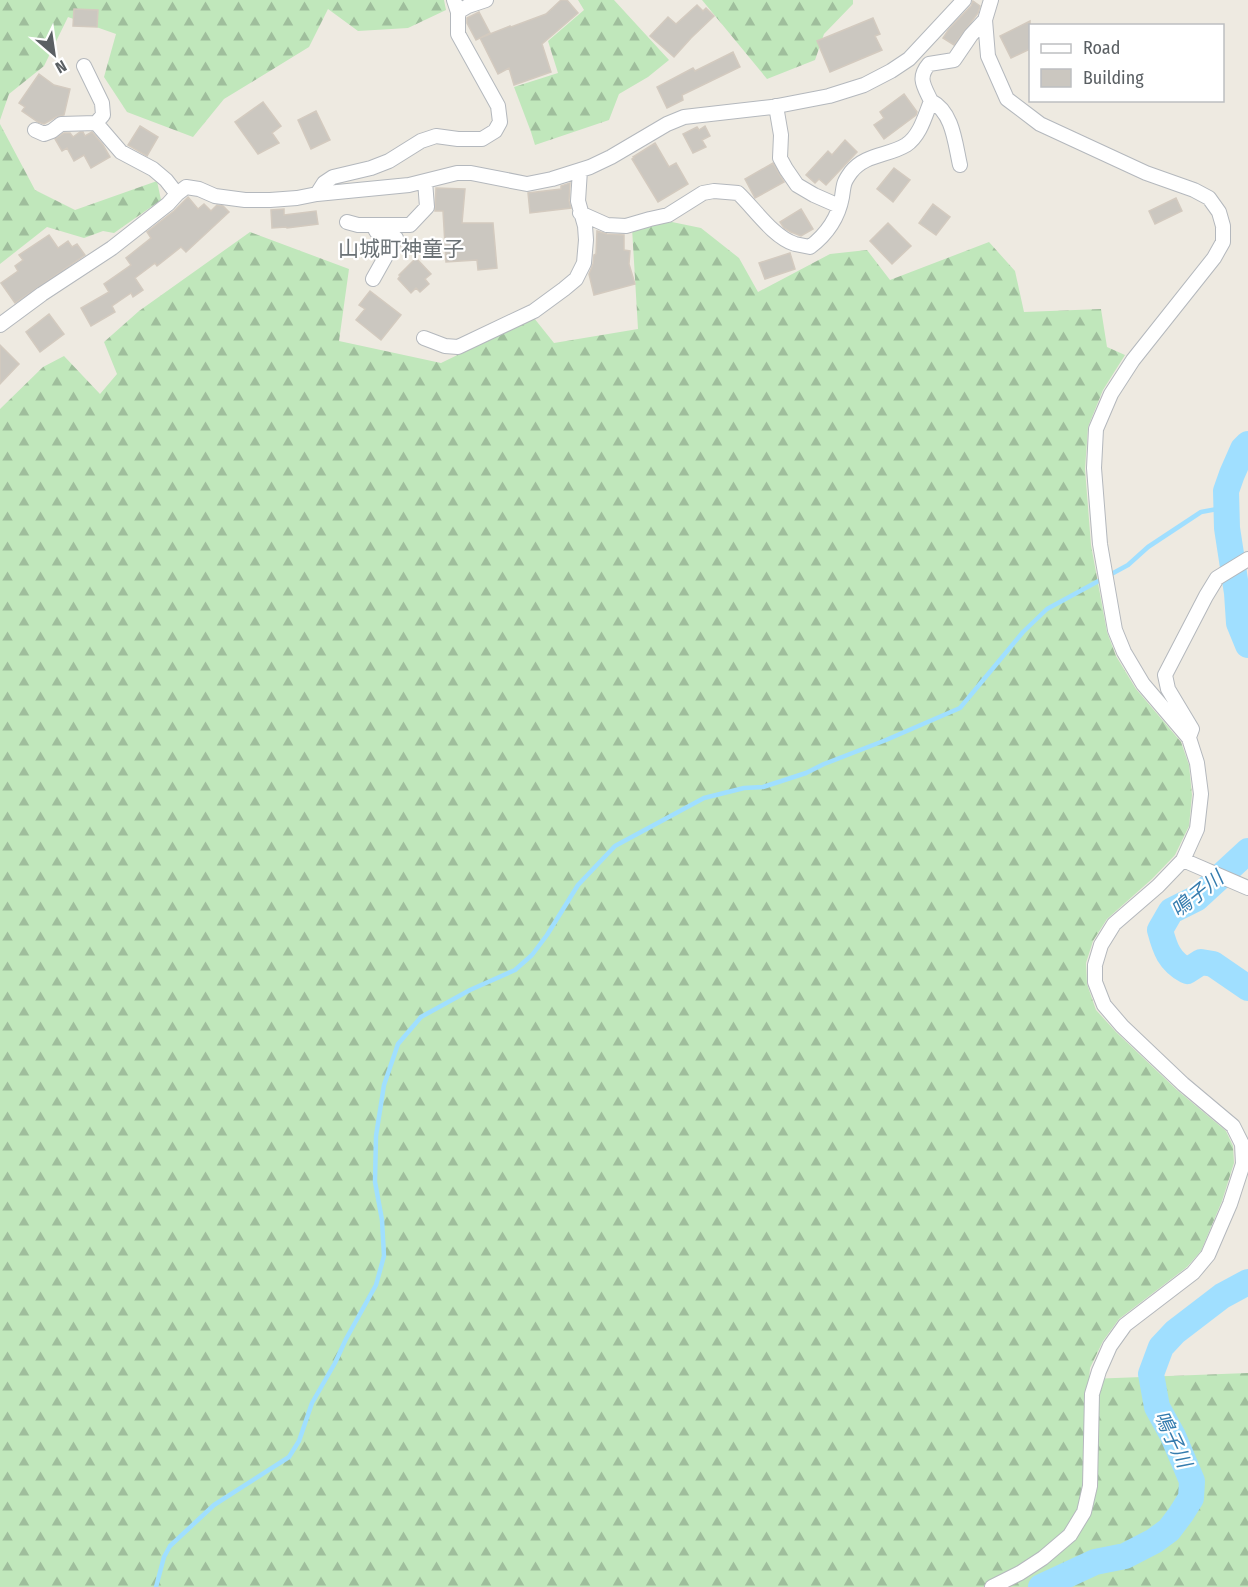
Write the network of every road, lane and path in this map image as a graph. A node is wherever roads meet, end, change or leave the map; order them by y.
1 (486, 0) edge
2 (964, 0) edge
3 (991, 0) edge
4 (456, 6) edge
5 (986, 20) junction
6 (84, 66) dead end
7 (931, 101) junction
8 (776, 106) junction
9 (96, 123) junction
10 (35, 130) dead end
11 (960, 165) dead end
12 (580, 170) junction
13 (425, 181) junction
14 (177, 194) junction
15 (317, 194) junction
16 (839, 206) junction
17 (580, 213) junction
18 (346, 222) dead end
19 (374, 225) junction
20 (373, 279) dead end
21 (0, 325) edge
22 (423, 338) dead end
23 (1248, 559) edge
24 (1188, 738) junction
25 (1183, 860) junction
26 (1248, 888) edge
27 (992, 1587) edge

1 - 4 street
2 - 8 street
3 - 5 street
4 - 15 street
5 - 7 street
5 - 24 street
6 - 9 street
7 - 11 street
7 - 16 street
8 - 12 street
8 - 16 street
9 - 10 street
9 - 14 street
12 - 13 street
12 - 17 street
13 - 15 street
13 - 19 street
14 - 15 street
14 - 21 street
16 - 17 street
17 - 22 street
18 - 19 street
19 - 20 street
23 - 24 street
24 - 25 street
25 - 26 street
25 - 27 street

